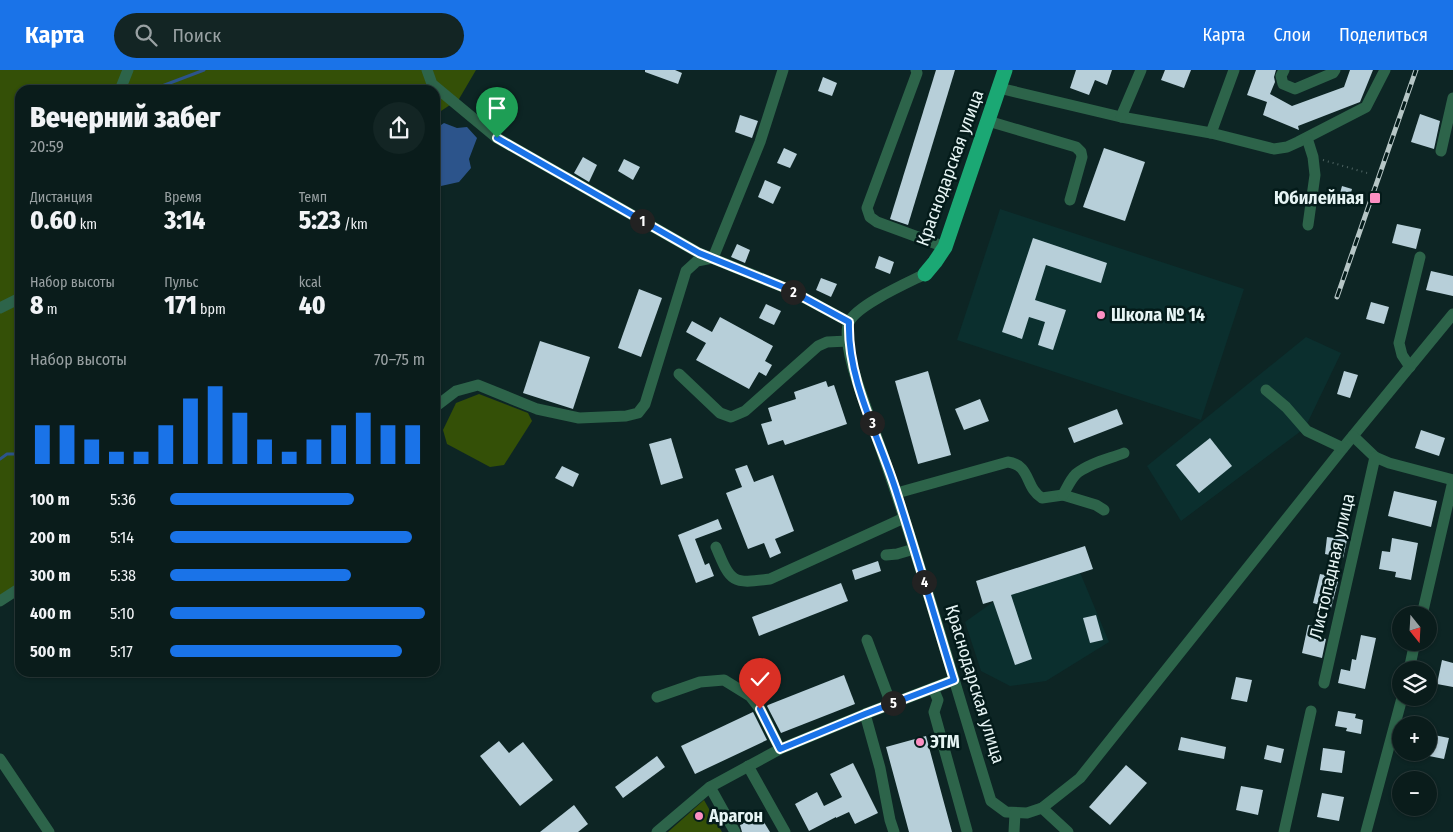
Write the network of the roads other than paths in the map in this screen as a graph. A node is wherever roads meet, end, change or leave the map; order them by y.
1 (128, 70) edge
2 (427, 70) edge
3 (783, 70) edge
4 (916, 70) edge
5 (1005, 70) edge
6 (1141, 70) edge
7 (1234, 70) edge
8 (1284, 70) edge
9 (1334, 70) edge
10 (1385, 70) edge
11 (122, 85) edge
12 (433, 85) edge
13 (999, 88) junction
14 (440, 91) edge
15 (1453, 98) edge
16 (1121, 118) junction
17 (988, 121) junction
18 (1211, 133) junction
19 (1307, 138) junction
20 (1441, 151) dead end
21 (1070, 200) dead end
22 (1308, 226) dead end
23 (945, 247) junction
24 (1420, 257) dead end
25 (713, 258) junction
26 (925, 274) joint
27 (15, 300) edge
28 (0, 308) edge
29 (1453, 314) edge
30 (849, 322) junction
31 (848, 341) junction
32 (1410, 367) junction
33 (679, 374) dead end
34 (1266, 390) dead end
35 (440, 402) edge
36 (1353, 436) junction
37 (1343, 448) junction
38 (1124, 453) dead end
39 (1375, 457) junction
40 (1453, 481) edge
41 (897, 493) junction
42 (1064, 495) junction
43 (1104, 510) dead end
44 (904, 518) junction
45 (716, 547) dead end
46 (914, 549) junction
47 (886, 554) dead end
48 (15, 591) edge
49 (0, 601) edge
50 (1424, 606) edge
51 (867, 640) dead end
52 (954, 680) junction
53 (1324, 683) dead end
54 (933, 688) junction
55 (657, 697) dead end
56 (891, 704) junction
57 (1400, 706) edge
58 (1311, 711) dead end
59 (865, 714) junction
60 (780, 749) junction
61 (0, 759) edge
62 (748, 766) junction
63 (710, 787) junction
64 (1042, 808) junction
65 (1015, 813) junction
66 (1063, 830) edge
67 (967, 831) edge
68 (49, 832) edge
69 (657, 832) edge
70 (735, 832) edge
71 (785, 832) edge
72 (894, 832) edge
73 (1014, 832) edge
74 (1284, 832) edge
75 (1366, 832) edge

1 - 11 street
2 - 12 street
3 - 25 street
4 - 23 street
5 - 13 main road, Краснодарская улица
6 - 16 street
7 - 18 street
8 - 9 street
10 - 19 street
13 - 16 street
13 - 17 main road, Краснодарская улица
14 - 25 street
15 - 20 street
16 - 18 street
17 - 21 street
17 - 23 main road, Краснодарская улица
18 - 19 street
19 - 22 street
23 - 26 main road, Краснодарская улица
24 - 32 street
25 - 30 street
25 - 35 street
26 - 30 street, Краснодарская улица
27 - 28 street
29 - 32 street
30 - 31 street, Краснодарская улица
31 - 33 street
31 - 41 street, Краснодарская улица
32 - 36 street
34 - 37 street
36 - 37 street
36 - 39 street
37 - 64 street
38 - 42 street
39 - 40 street
39 - 53 street, Листопадная улица
40 - 50 street
41 - 42 street
41 - 44 street, Краснодарская улица
42 - 43 street
44 - 45 street
44 - 46 street, Краснодарская улица
46 - 47 street
46 - 52 street, Краснодарская улица
48 - 49 street
51 - 56 street
52 - 54 street
52 - 65 street, Краснодарская улица
54 - 56 street
54 - 67 street
55 - 60 street
56 - 59 street
57 - 75 street
58 - 74 street
59 - 60 street
59 - 72 street
60 - 62 street
61 - 68 street
62 - 63 street
62 - 71 street
63 - 69 street
63 - 70 street
64 - 65 street
64 - 66 street
65 - 73 street

